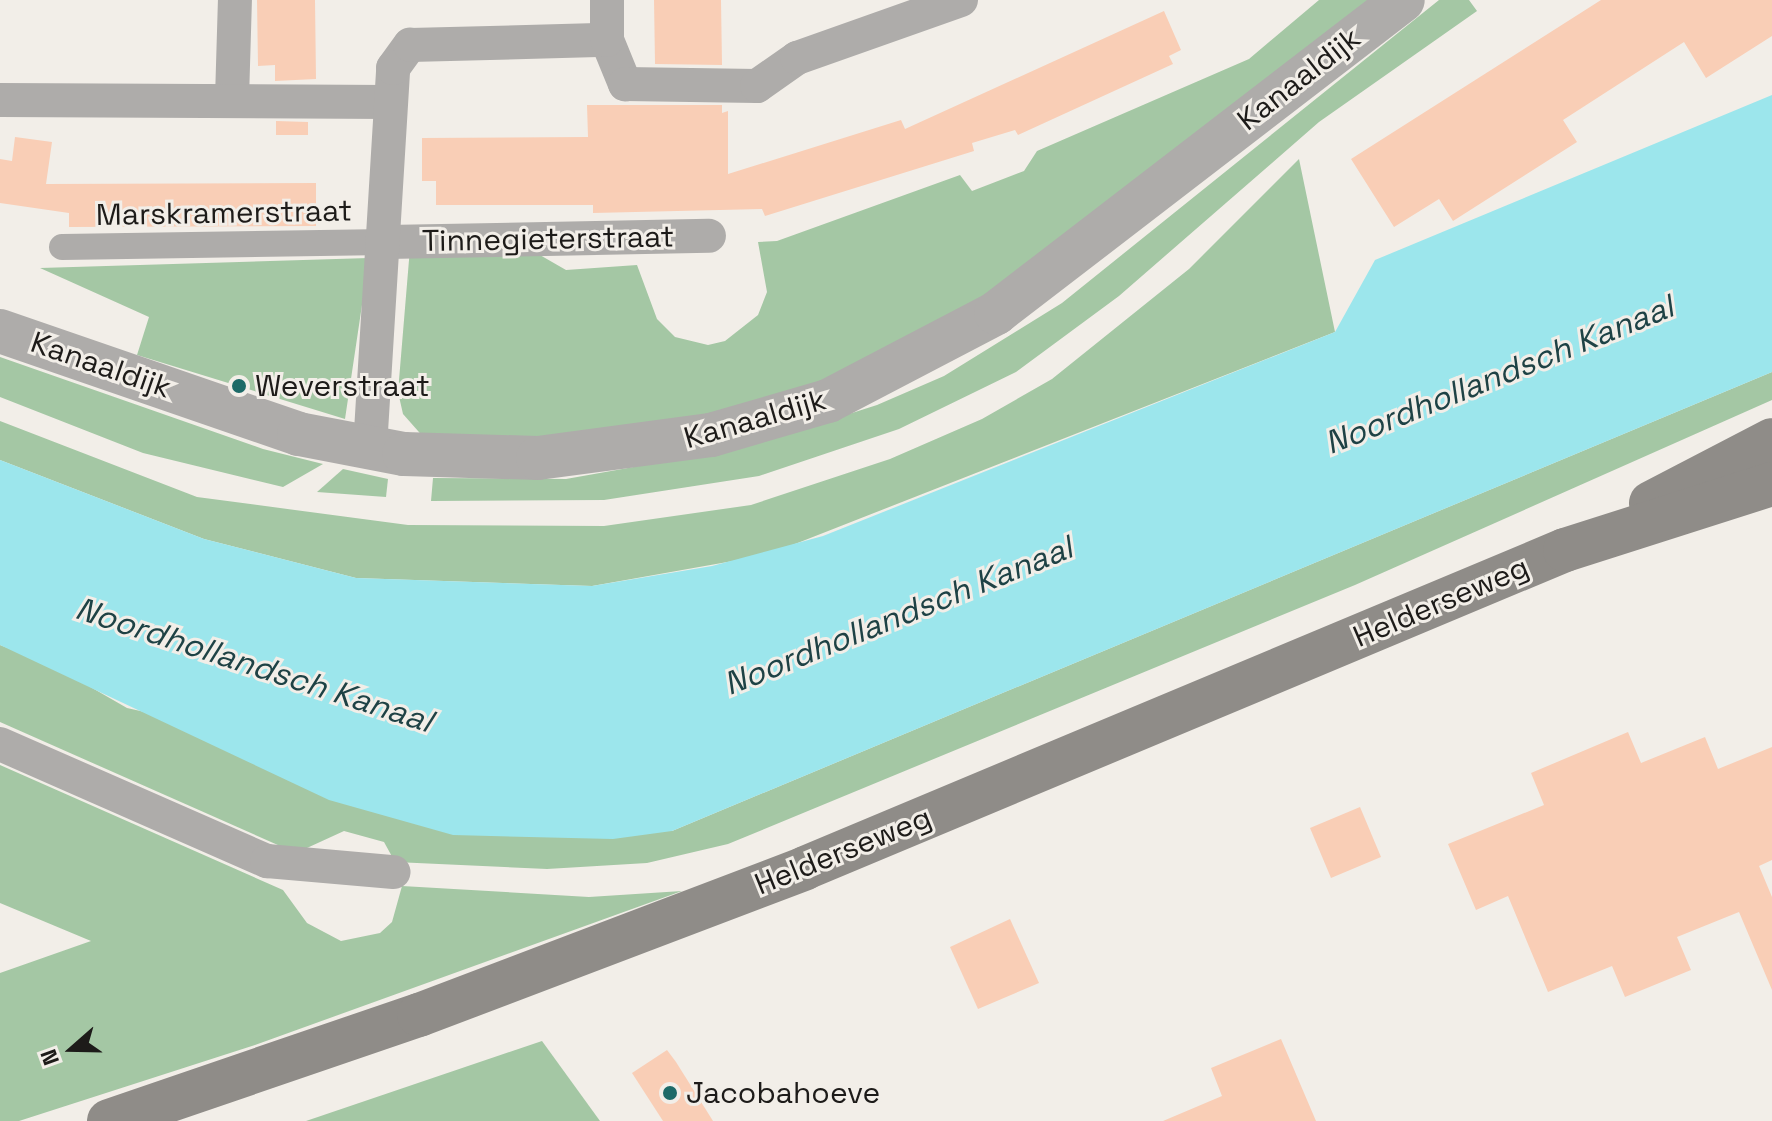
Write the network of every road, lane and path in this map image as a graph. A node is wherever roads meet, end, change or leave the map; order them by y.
1 (235, 0) edge
2 (607, 0) edge
3 (961, 0) edge
4 (1403, 0) edge
5 (607, 40) junction
6 (232, 99) junction
7 (0, 100) edge
8 (389, 102) junction
9 (709, 236) dead end
10 (387, 242) junction
11 (62, 247) dead end
12 (0, 331) edge
13 (1772, 440) edge
14 (370, 448) junction
15 (1772, 484) edge
16 (1565, 550) junction
17 (0, 744) edge
18 (394, 872) dead end
19 (109, 1121) edge

1 - 6 street
2 - 5 street
3 - 5 street
4 - 14 street, Kanaaldijk
5 - 8 street
6 - 7 street
6 - 8 street
8 - 10 street
9 - 10 street, Tinnegieterstraat
10 - 11 street, Marskramerstraat
10 - 14 street
12 - 14 street, Kanaaldijk
13 - 16 main road, Helderseweg
15 - 16 main road, Helderseweg
16 - 19 main road, Helderseweg
17 - 18 street

